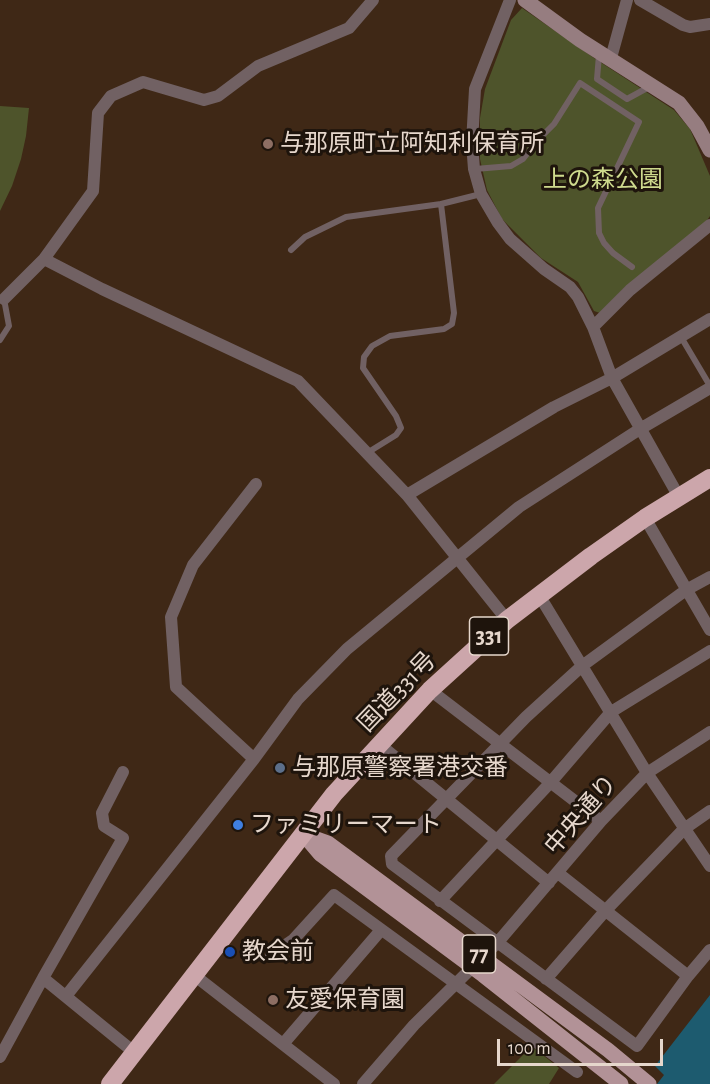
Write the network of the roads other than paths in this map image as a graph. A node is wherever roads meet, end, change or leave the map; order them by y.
1 (373, 0) edge
2 (510, 0) edge
3 (525, 0) edge
4 (627, 0) edge
5 (640, 0) edge
6 (710, 24) edge
7 (605, 55) junction
8 (652, 85) junction
9 (710, 150) edge
10 (474, 169) junction
11 (481, 194) junction
12 (441, 204) junction
13 (710, 225) edge
14 (291, 250) dead end
15 (44, 259) junction
16 (632, 267) dead end
17 (4, 299) joint
18 (710, 319) edge
19 (593, 327) junction
20 (681, 337) junction
21 (0, 340) edge
22 (612, 378) junction
23 (710, 387) edge
24 (640, 429) junction
25 (366, 453) junction
26 (710, 478) edge
27 (256, 483) dead end
28 (407, 495) junction
29 (679, 497) junction
30 (645, 518) junction
31 (458, 558) junction
32 (710, 577) edge
33 (687, 590) junction
34 (539, 595) junction
35 (507, 620) junction
36 (710, 630) edge
37 (710, 651) edge
38 (582, 666) junction
39 (430, 690) junction
40 (611, 712) junction
41 (710, 732) edge
42 (380, 744) junction
43 (499, 745) junction
44 (254, 759) junction
45 (123, 772) dead end
46 (647, 772) junction
47 (550, 783) junction
48 (446, 799) junction
49 (710, 812) edge
50 (601, 822) junction
51 (684, 829) junction
52 (303, 834) junction
53 (496, 841) junction
54 (710, 866) edge
55 (558, 873) junction
56 (549, 883) junction
57 (440, 901) junction
58 (606, 910) junction
59 (381, 930) junction
60 (498, 942) junction
61 (710, 950) edge
62 (271, 955) dead end
63 (478, 962) junction
64 (194, 975) junction
65 (688, 976) junction
66 (43, 978) junction
67 (546, 979) junction
68 (455, 983) junction
69 (66, 996) junction
70 (283, 1044) junction
71 (135, 1053) junction
72 (0, 1057) edge
73 (633, 1069) junction
74 (577, 1072) dead end
75 (110, 1084) edge
76 (334, 1084) edge
77 (363, 1084) edge
78 (620, 1084) edge
79 (649, 1084) edge

1 - 15 street
2 - 10 street
3 - 7 street
4 - 7 street
5 - 6 street
7 - 8 street
7 - 8 lane
8 - 9 street
10 - 11 street
10 - 16 lane
11 - 12 lane
11 - 19 street
12 - 14 lane
12 - 25 lane
13 - 19 street
15 - 17 street
15 - 25 street
17 - 21 lane
18 - 20 street
19 - 22 street
20 - 22 street
20 - 23 lane
22 - 24 street
22 - 28 street
23 - 24 street
24 - 29 street
24 - 31 street
25 - 28 street
26 - 29 highway, 国道331号 / 331
27 - 44 street
28 - 31 street
29 - 30 highway, 国道331号 / 331
30 - 33 street
30 - 34 highway, 国道331号 / 331
31 - 35 street
31 - 44 street
32 - 33 street
33 - 36 street
33 - 38 street
34 - 35 highway, 国道331号 / 331
34 - 38 street
35 - 39 highway, 国道331号 / 331
37 - 40 street
38 - 40 street
38 - 43 street
39 - 42 highway, 国道331号 / 331
39 - 43 street
40 - 46 street
40 - 47 street
41 - 46 street, 中央通り
42 - 48 street
42 - 52 highway, 国道331号 / 331
43 - 47 street
43 - 48 street
44 - 69 street
45 - 66 street
46 - 50 street, 中央通り
46 - 51 street
47 - 50 street
47 - 53 street
48 - 53 street
48 - 57 street
49 - 51 street
50 - 55 street, 中央通り
51 - 54 street
51 - 58 street
52 - 63 main road, 77
52 - 64 highway, 国道331号 / 331
53 - 56 street
53 - 57 street
55 - 56 street, 中央通り
55 - 58 street
56 - 60 street, 中央通り
57 - 60 street
58 - 65 street
58 - 67 street
59 - 62 street
59 - 68 street
59 - 70 street
60 - 63 street, 中央通り
60 - 67 street
61 - 65 street
63 - 68 street, 中央通り
63 - 73 main road, 77
63 - 78 main road, 77
64 - 70 street
64 - 71 highway, 国道331号 / 331
65 - 67 street
66 - 69 street
66 - 72 street
68 - 74 street
68 - 77 street, 中央通り
69 - 71 street
70 - 76 street
71 - 75 highway, 国道331号 / 331
73 - 78 street
73 - 79 main road, 77

